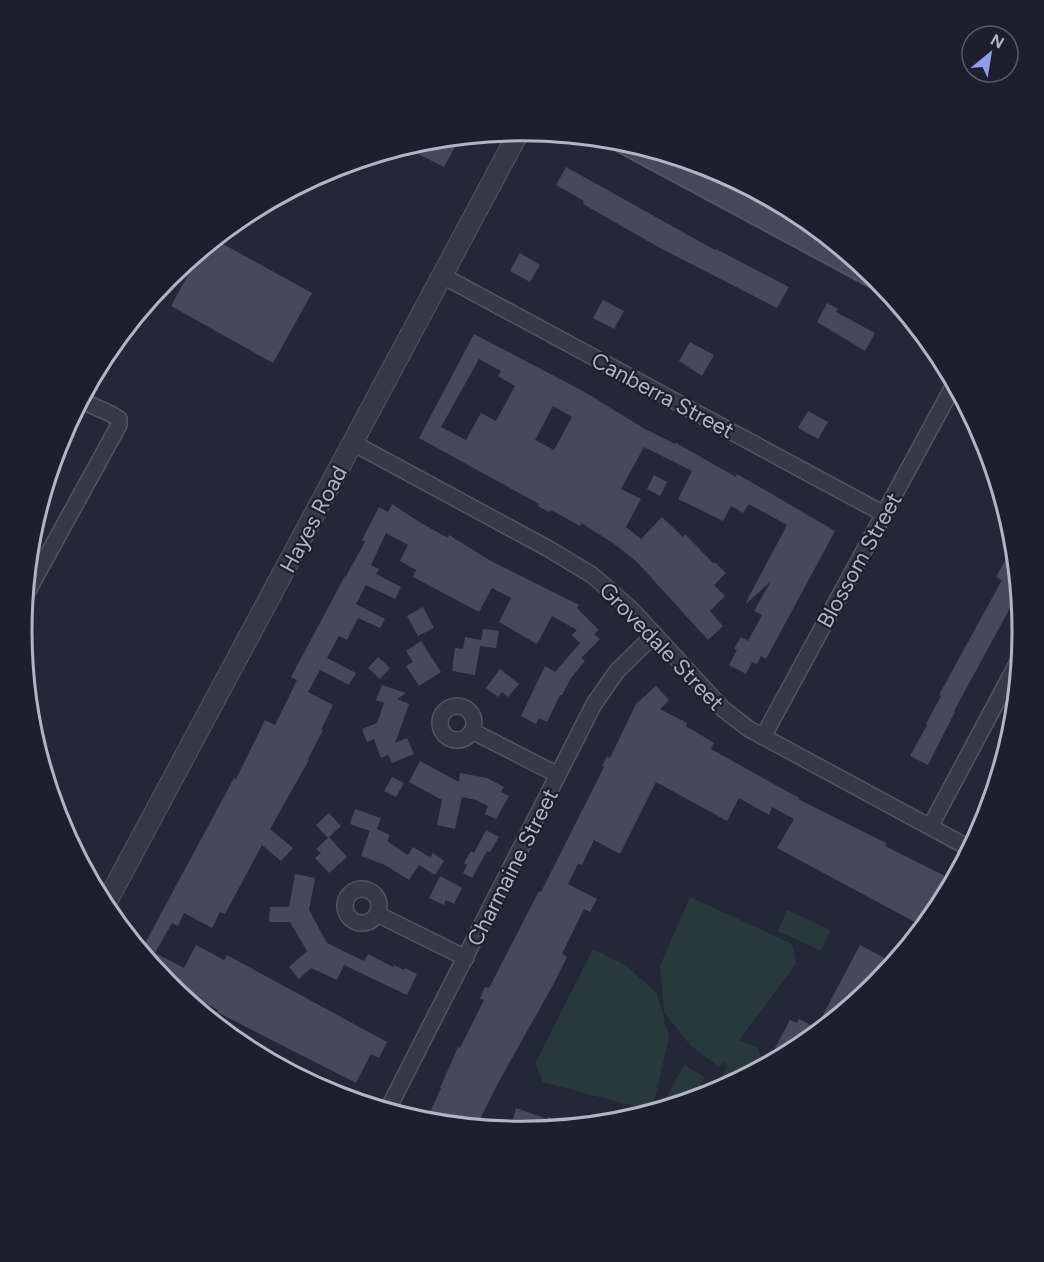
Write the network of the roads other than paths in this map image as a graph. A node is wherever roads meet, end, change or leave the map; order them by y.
1 (514, 141) edge
2 (690, 171) edge
3 (754, 199) edge
4 (819, 241) edge
5 (443, 276) junction
6 (950, 391) edge
7 (88, 403) edge
8 (353, 443) junction
9 (884, 514) junction
10 (35, 578) edge
11 (654, 635) junction
12 (1010, 677) edge
13 (472, 731) dead end
14 (763, 737) junction
15 (558, 775) junction
16 (930, 827) junction
17 (963, 845) edge
18 (110, 897) edge
19 (377, 914) dead end
20 (466, 958) junction
21 (391, 1104) edge

1 - 5 street, Hayes Road
2 - 3 main road
3 - 4 main road
5 - 8 street, Hayes Road
5 - 9 street, Canberra Street
6 - 9 street, Blossom Street
7 - 10 street
8 - 11 street, Grovedale Street
8 - 18 street, Hayes Road
9 - 14 street, Blossom Street
11 - 14 street, Grovedale Street
11 - 15 street, Charmaine Street
12 - 16 street
13 - 15 street
14 - 16 street, Grovedale Street
15 - 20 street, Charmaine Street
16 - 17 street, Grovedale Street
19 - 20 street
20 - 21 street, Charmaine Street

